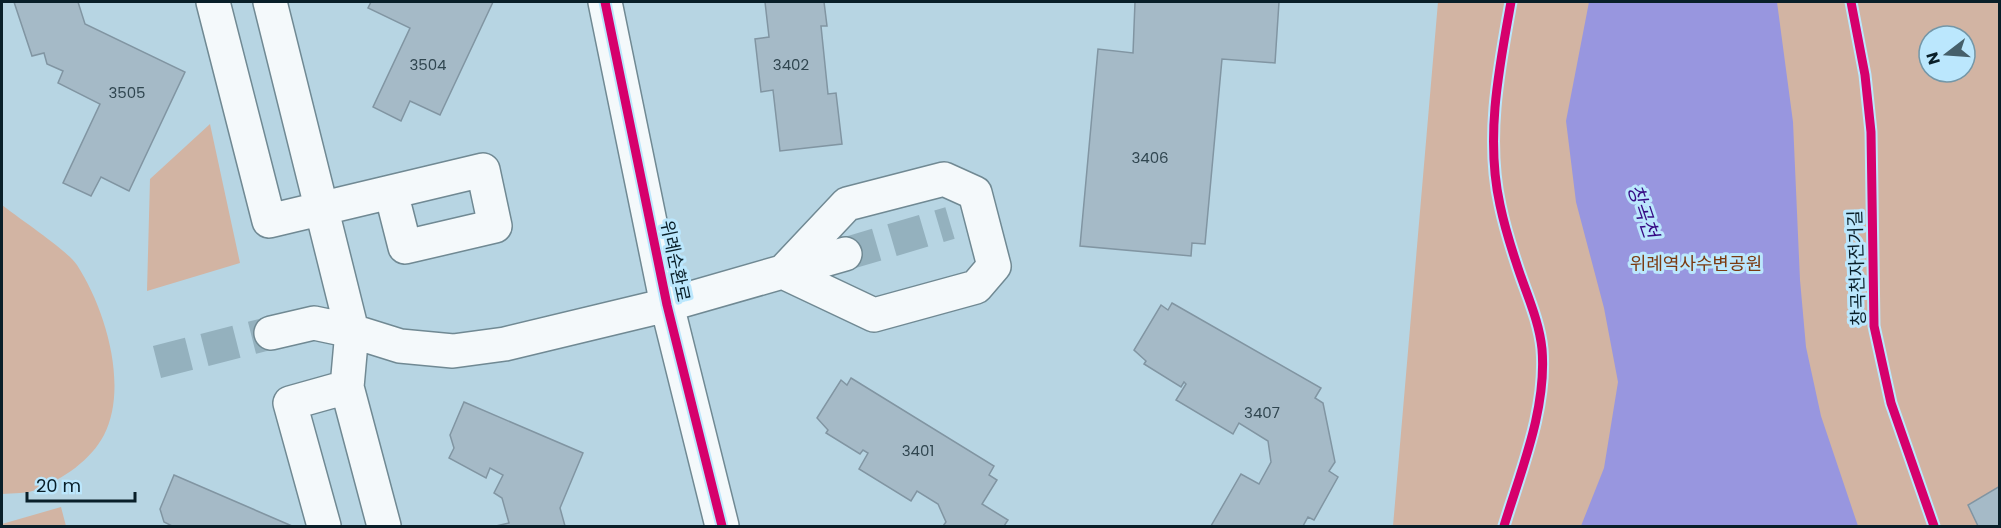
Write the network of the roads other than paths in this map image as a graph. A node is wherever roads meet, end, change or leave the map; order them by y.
1 (213, 2) edge
2 (270, 2) edge
3 (605, 2) edge
4 (391, 192) dead end
5 (321, 208) junction
6 (845, 254) tunnel mouth
7 (783, 272) junction
8 (667, 305) junction
9 (352, 331) junction
10 (271, 333) tunnel mouth
11 (347, 387) junction
12 (324, 526) edge
13 (384, 526) edge
14 (722, 526) edge

1 - 5 street
2 - 5 street
3 - 8 street, 위례순환로
4 - 5 street
5 - 9 street
6 - 7 street
7 - 7 street
7 - 8 street
8 - 9 street
8 - 14 street, 위례순환로
9 - 10 street
9 - 11 street
11 - 12 street
11 - 13 street

